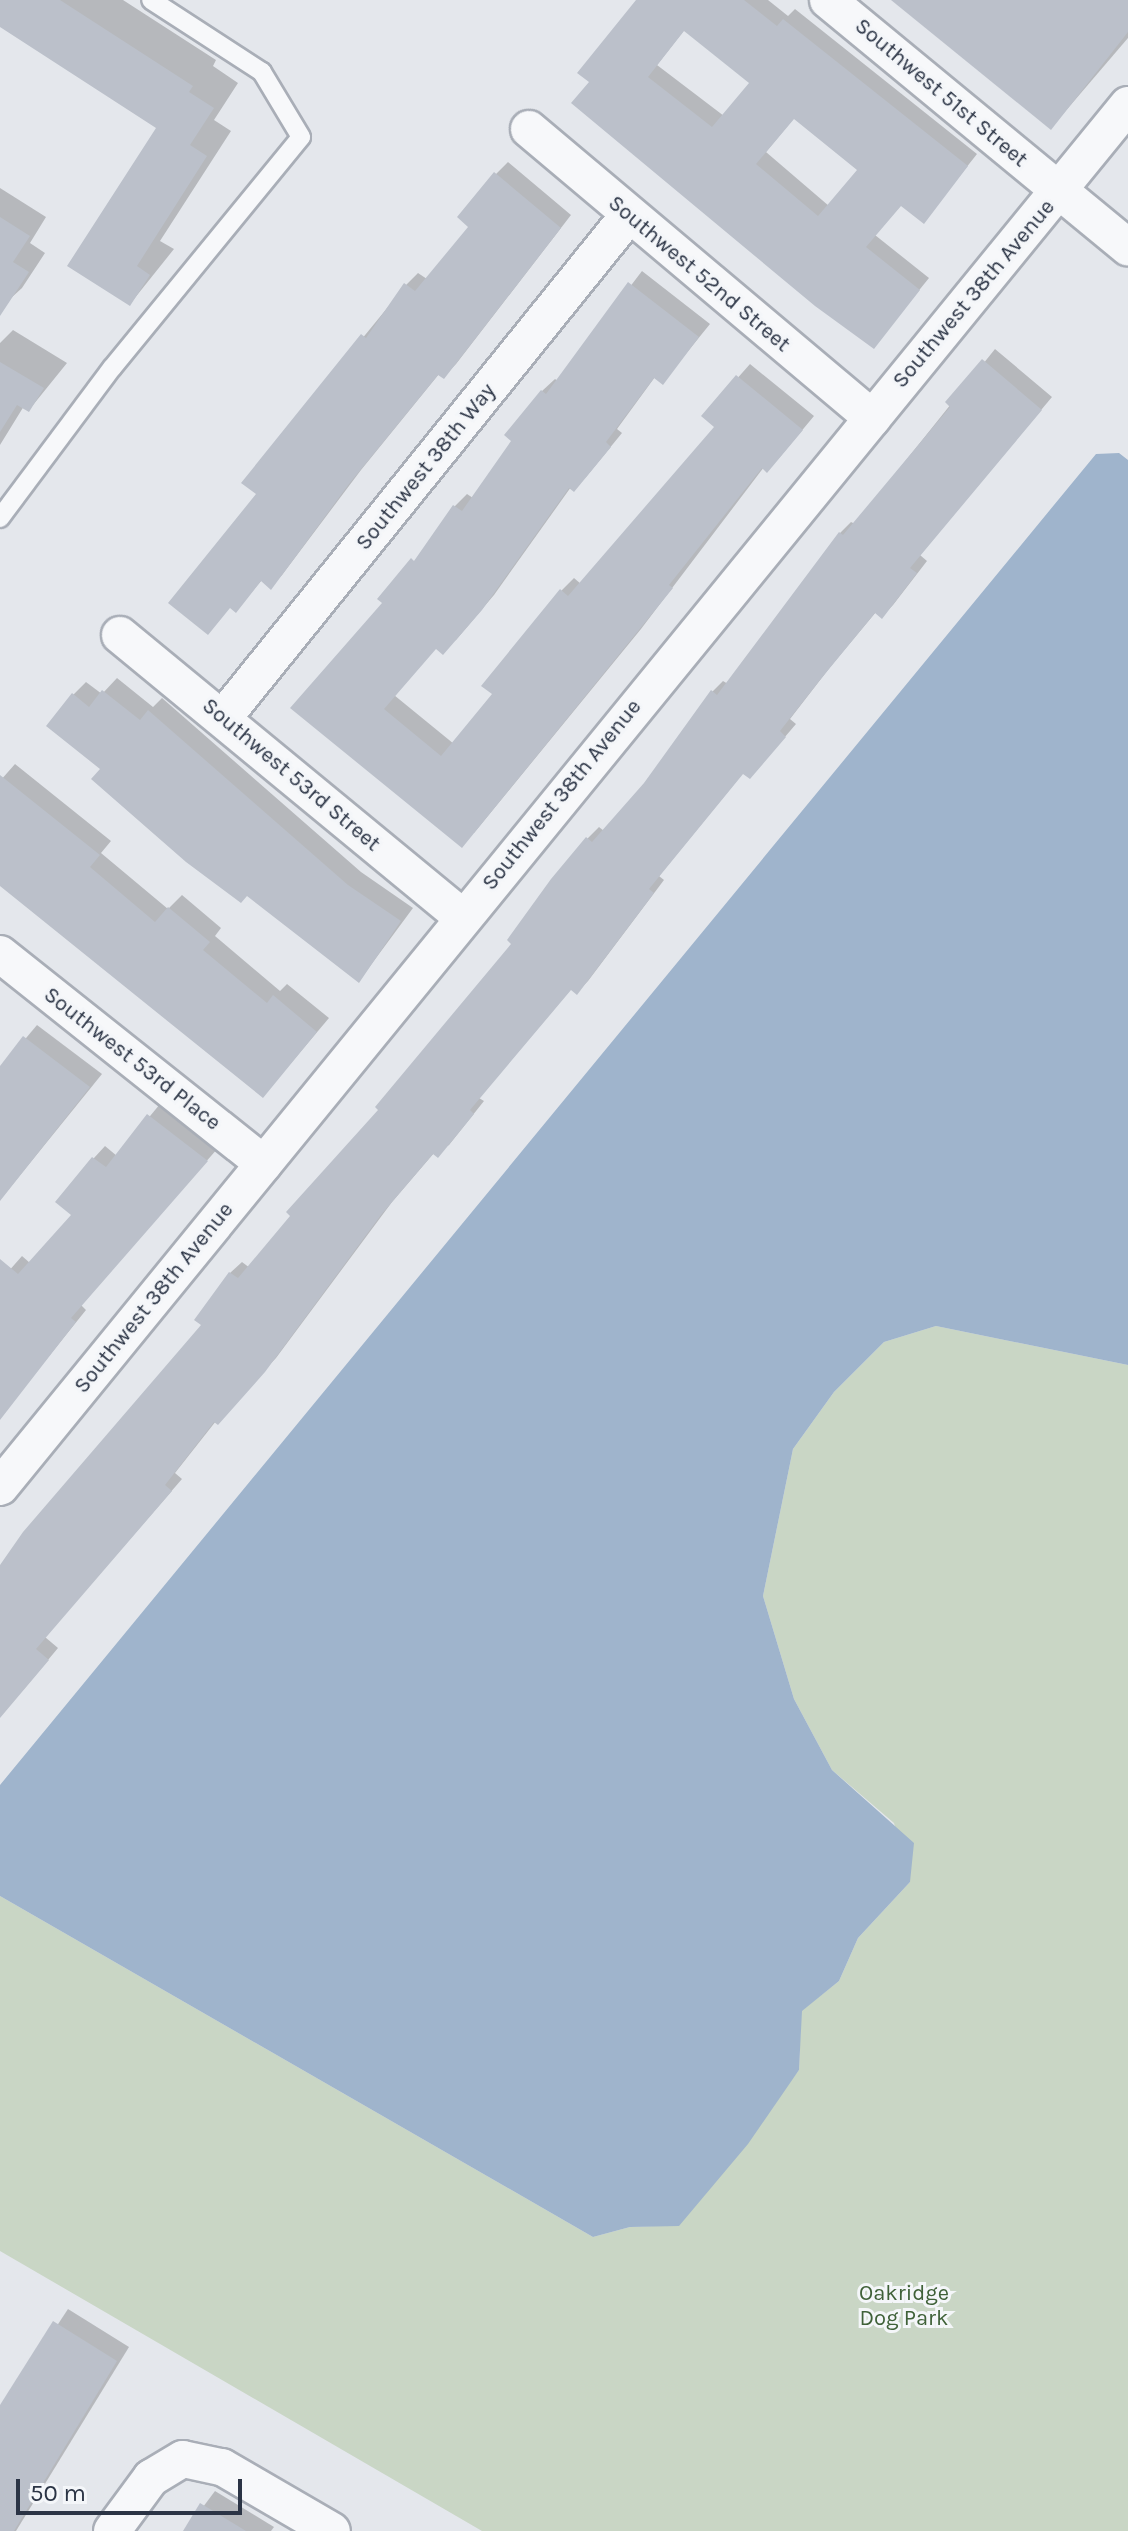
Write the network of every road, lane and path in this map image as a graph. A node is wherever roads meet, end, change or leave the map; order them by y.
1 (151, 0) edge
2 (828, 0) edge
3 (1128, 105) edge
4 (529, 129) dead end
5 (1059, 191) junction
6 (628, 216) junction
7 (1128, 247) edge
8 (872, 418) junction
9 (0, 518) edge
10 (120, 635) dead end
11 (223, 718) junction
12 (462, 917) junction
13 (7, 973) edge
14 (264, 1164) junction
15 (0, 1487) edge
16 (112, 2531) edge
17 (332, 2531) edge

1 - 9 lane
2 - 5 street, Southwest 51st Street
3 - 5 street, Southwest 38th Avenue
4 - 6 street, Southwest 52nd Street
5 - 7 street, Southwest 51st Street
5 - 8 street, Southwest 38th Avenue
6 - 8 street, Southwest 52nd Street
6 - 11 street, Southwest 38th Way
8 - 12 street, Southwest 38th Avenue
10 - 11 street, Southwest 53rd Street
11 - 12 street, Southwest 53rd Street
12 - 14 street, Southwest 38th Avenue
13 - 14 street, Southwest 53rd Place
14 - 15 street, Southwest 38th Avenue
16 - 17 street

